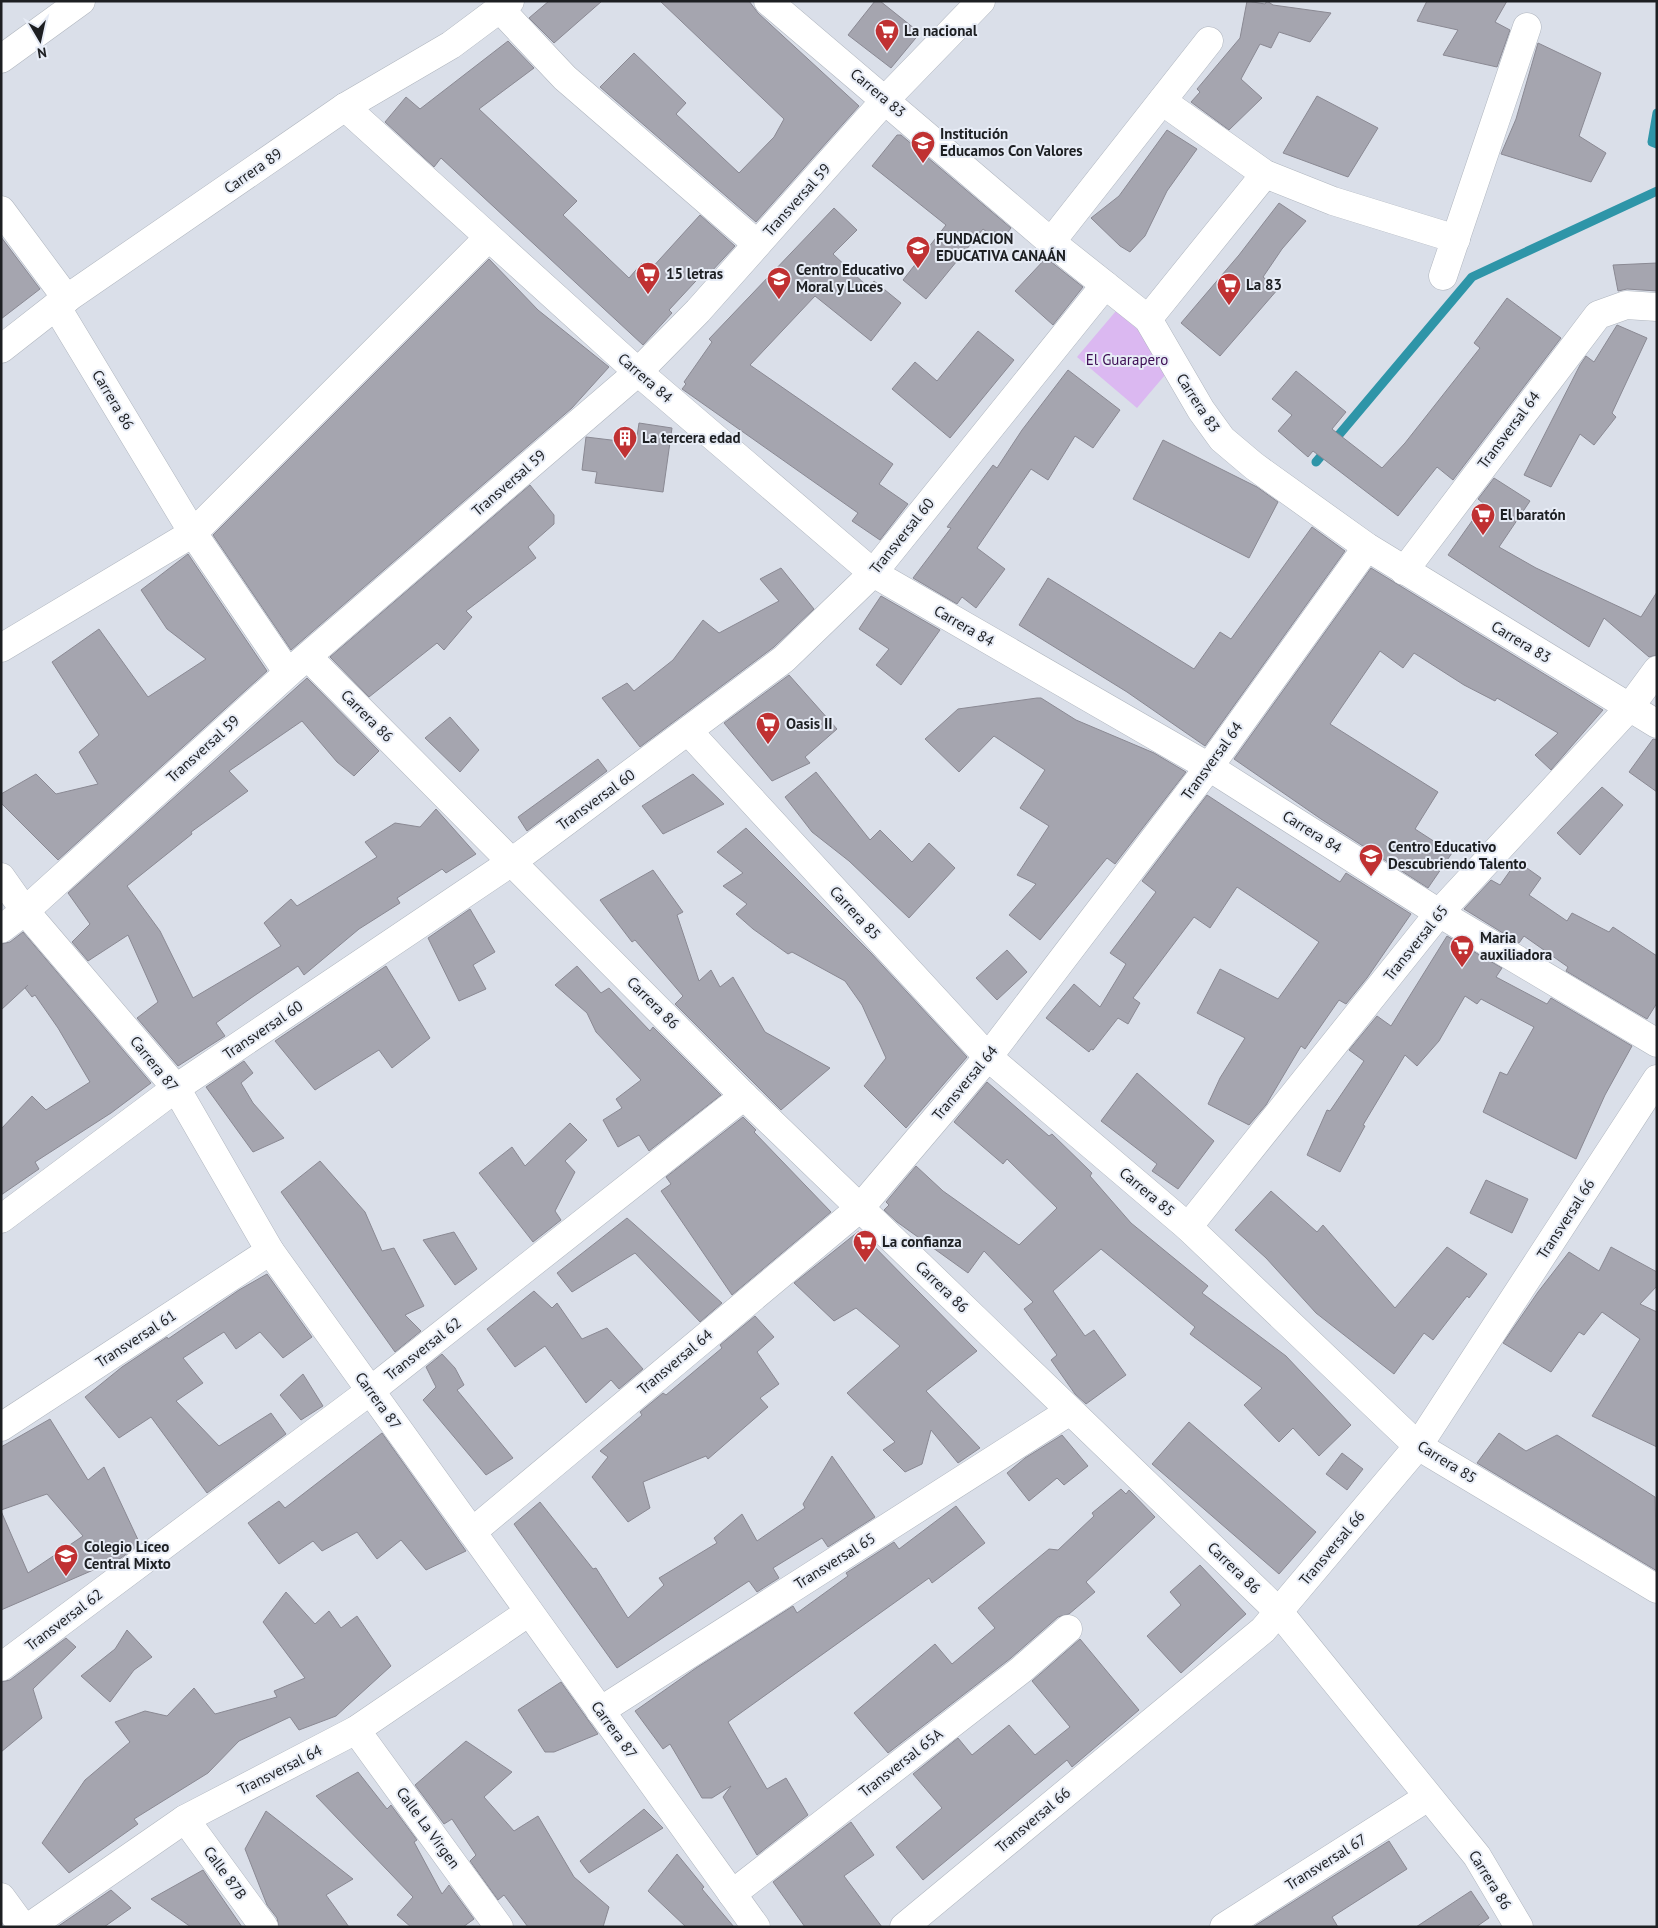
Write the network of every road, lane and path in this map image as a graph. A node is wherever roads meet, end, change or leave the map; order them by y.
1 (82, 1) edge
2 (768, 1) edge
3 (981, 1) edge
4 (505, 5) edge
5 (1527, 27) dead end
6 (1209, 41) dead end
7 (1, 59) edge
8 (886, 99) junction
9 (1162, 101) junction
10 (345, 107) junction
11 (1265, 174) junction
12 (1, 210) edge
13 (488, 238) junction
14 (1456, 239) junction
15 (1051, 242) junction
16 (758, 244) junction
17 (1443, 276) dead end
18 (1105, 285) junction
19 (62, 303) junction
20 (1657, 307) edge
21 (1148, 319) junction
22 (1, 349) edge
23 (638, 372) junction
24 (193, 533) junction
25 (1367, 548) junction
26 (1404, 571) junction
27 (873, 573) junction
28 (1, 648) edge
29 (298, 665) junction
30 (1657, 670) edge
31 (1630, 708) junction
32 (1657, 724) edge
33 (689, 732) junction
34 (1209, 767) junction
35 (512, 861) junction
36 (1, 877) edge
37 (25, 911) junction
38 (1439, 912) junction
39 (1, 929) edge
40 (1657, 1044) edge
41 (988, 1057) junction
42 (1657, 1078) edge
43 (176, 1088) junction
44 (744, 1096) junction
45 (860, 1208) junction
46 (1, 1219) edge
47 (1188, 1227) junction
48 (270, 1251) junction
49 (370, 1391) junction
50 (1070, 1411) junction
51 (1, 1427) edge
52 (1418, 1446) junction
53 (472, 1532) junction
54 (1657, 1589) edge
55 (529, 1612) junction
56 (1279, 1612) junction
57 (1068, 1629) dead end
58 (1, 1667) edge
59 (600, 1710) junction
60 (356, 1730) junction
61 (1428, 1797) junction
62 (185, 1819) junction
63 (732, 1894) junction
64 (1, 1897) edge
65 (23, 1927) edge
66 (29, 1927) edge
67 (264, 1927) edge
68 (499, 1927) edge
69 (756, 1927) edge
70 (904, 1927) edge
71 (1224, 1927) edge
72 (1518, 1927) edge

1 - 7 street
2 - 8 street, Carrera 83
3 - 8 street, Transversal 59
4 - 10 street, Carrera 89
4 - 16 street
5 - 14 street
6 - 9 street
8 - 15 street, Carrera 83
8 - 16 street, Transversal 59
9 - 11 street
9 - 15 street
10 - 13 street, Carrera 84
10 - 19 street, Carrera 89
11 - 14 street
11 - 21 street
12 - 19 street, Carrera 86
13 - 23 street, Carrera 84
13 - 24 street
14 - 17 street
15 - 18 street, Carrera 83
16 - 23 street, Transversal 59
18 - 21 street, Carrera 83
18 - 27 street, Transversal 60
19 - 22 street, Carrera 89
19 - 24 street, Carrera 86
20 - 26 street, Transversal 64
21 - 25 street, Carrera 83
23 - 27 street, Carrera 84
23 - 29 street, Transversal 59
24 - 28 street
24 - 29 street, Carrera 86
25 - 26 street, Carrera 83
25 - 34 street, Transversal 64
26 - 31 street, Carrera 83
27 - 33 street, Transversal 60
27 - 34 street, Carrera 84
29 - 35 street, Carrera 86
29 - 37 street, Transversal 59
30 - 31 street, Transversal 65
31 - 32 street, Carrera 83
31 - 38 street, Transversal 65
33 - 35 street, Transversal 60
33 - 41 street, Carrera 85
34 - 38 street, Carrera 84
34 - 41 street, Transversal 64
35 - 43 street, Transversal 60
35 - 44 street, Carrera 86
36 - 37 street, Carrera 87
37 - 39 street, Transversal 59
37 - 43 street, Carrera 87
38 - 40 street, Carrera 84
38 - 47 street, Transversal 65
41 - 45 street, Transversal 64
41 - 47 street, Carrera 85
42 - 52 street, Transversal 66
43 - 46 street, Transversal 60
43 - 48 street, Carrera 87
44 - 45 street, Carrera 86
44 - 49 street, Transversal 62
45 - 50 street, Carrera 86
45 - 53 street, Transversal 64
47 - 52 street, Carrera 85
48 - 49 street, Carrera 87
48 - 51 street, Transversal 61
49 - 53 street, Carrera 87
49 - 58 street, Transversal 62
50 - 56 street, Carrera 86
50 - 59 street, Transversal 65
52 - 54 street, Carrera 85
52 - 56 street, Transversal 66
53 - 55 street, Carrera 87
55 - 59 street, Carrera 87
55 - 60 street, Transversal 64
56 - 61 street, Carrera 86
56 - 70 street, Transversal 66
57 - 63 street, Transversal 65A
59 - 63 street, Carrera 87
60 - 62 street, Transversal 64
60 - 68 street, Calle La Virgen
61 - 71 street, Transversal 67
61 - 72 street, Carrera 86
62 - 66 street, Transversal 64
62 - 67 street, Calle 87B
63 - 69 street, Carrera 87
64 - 65 street

